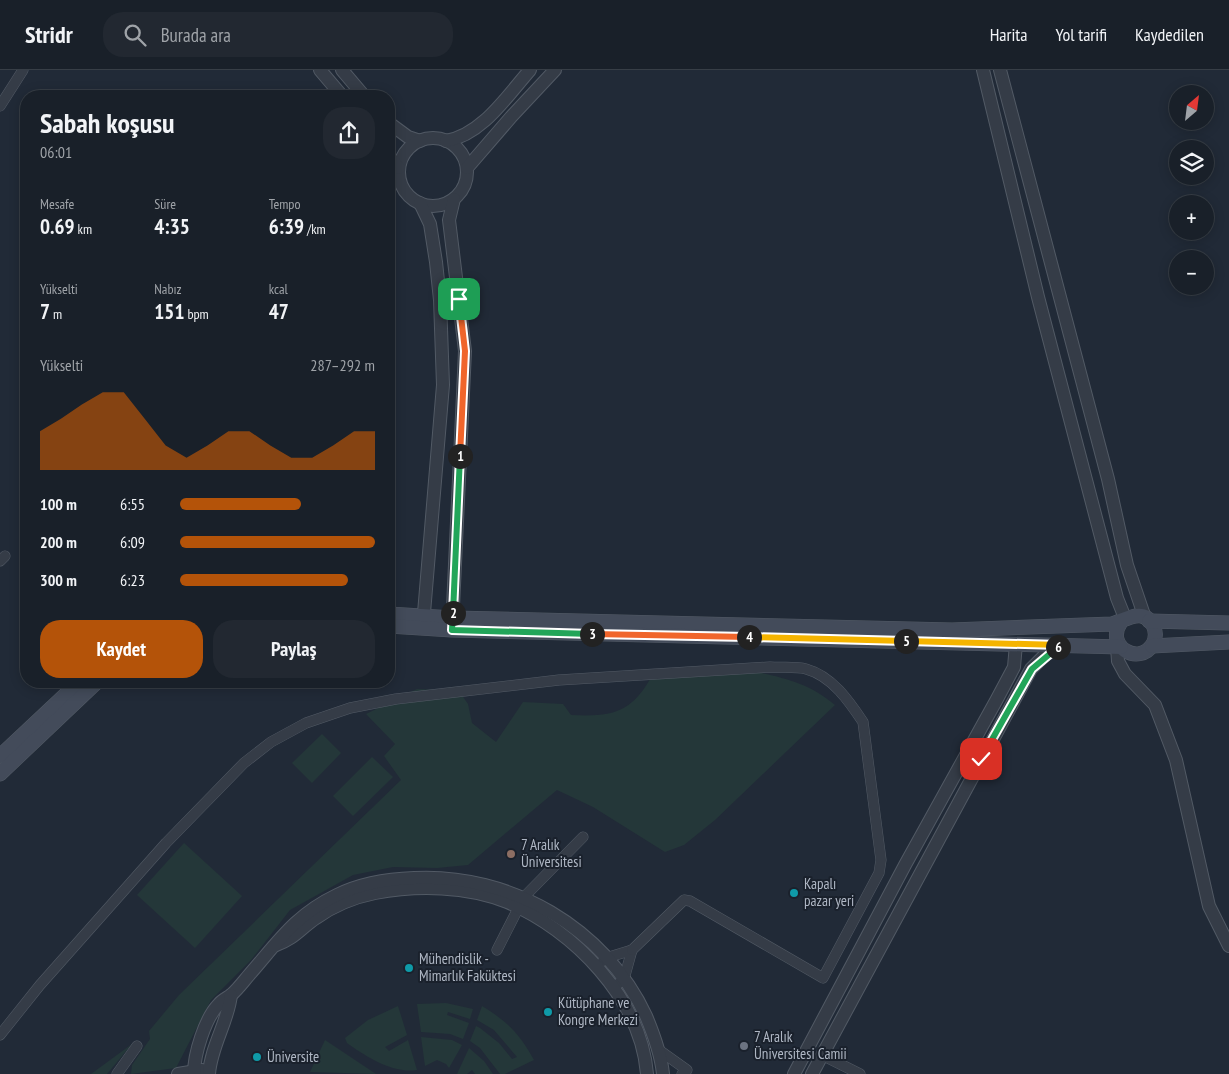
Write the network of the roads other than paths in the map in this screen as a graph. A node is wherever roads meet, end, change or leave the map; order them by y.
1 (23, 70) edge
2 (320, 70) edge
3 (342, 70) edge
4 (530, 70) edge
5 (555, 70) edge
6 (983, 70) edge
7 (1000, 70) edge
8 (337, 90) edge
9 (359, 90) edge
10 (0, 106) edge
11 (395, 127) edge
12 (446, 140) junction
13 (420, 141) junction
14 (395, 163) edge
15 (399, 168) junction
16 (467, 168) junction
17 (454, 199) junction
18 (420, 204) junction
19 (395, 615) edge
20 (1147, 619) junction
21 (1123, 620) junction
22 (424, 622) junction
23 (1229, 623) edge
24 (452, 624) junction
25 (395, 625) edge
26 (1229, 642) edge
27 (1016, 644) junction
28 (1061, 645) junction
29 (1152, 646) junction
30 (1119, 647) junction
31 (73, 688) edge
32 (91, 688) edge
33 (0, 756) edge
34 (0, 774) edge
35 (583, 837) dead end
36 (520, 902) junction
37 (1229, 946) edge
38 (497, 950) dead end
39 (632, 950) junction
40 (606, 958) junction
41 (596, 968) junction
42 (624, 979) junction
43 (613, 988) junction
44 (231, 995) junction
45 (0, 1035) edge
46 (137, 1046) dead end
47 (658, 1050) junction
48 (822, 1055) junction
49 (194, 1072) edge
50 (209, 1072) edge
51 (689, 1073) edge
52 (117, 1074) edge
53 (178, 1074) edge
54 (647, 1074) edge
55 (663, 1074) edge
56 (794, 1074) edge
57 (812, 1074) edge
58 (860, 1074) edge

1 - 10 street
2 - 8 street
3 - 9 street
4 - 12 street
5 - 16 street
6 - 21 street
7 - 20 street
11 - 13 street
12 - 13 street
12 - 16 street
13 - 15 street
14 - 15 street
15 - 18 street
16 - 17 street
17 - 18 street
17 - 24 street
18 - 22 street
19 - 22 main road
20 - 21 main road
20 - 23 main road
20 - 29 main road
21 - 24 main road
21 - 30 main road
22 - 24 main road
22 - 25 main road
24 - 27 main road
26 - 29 main road
27 - 28 main road
27 - 56 street
28 - 30 main road
28 - 48 street
29 - 30 main road
30 - 37 street
31 - 33 main road
32 - 34 main road
35 - 36 street
36 - 38 street
36 - 40 street
36 - 41 street
36 - 44 street
39 - 40 street
39 - 42 street
39 - 45 street
40 - 41 street
40 - 42 street
41 - 43 street
42 - 43 street
42 - 47 street
43 - 54 street
44 - 49 street
44 - 50 street
46 - 52 street
47 - 51 street
47 - 55 street
48 - 57 street
48 - 58 street
49 - 50 street
49 - 53 street

